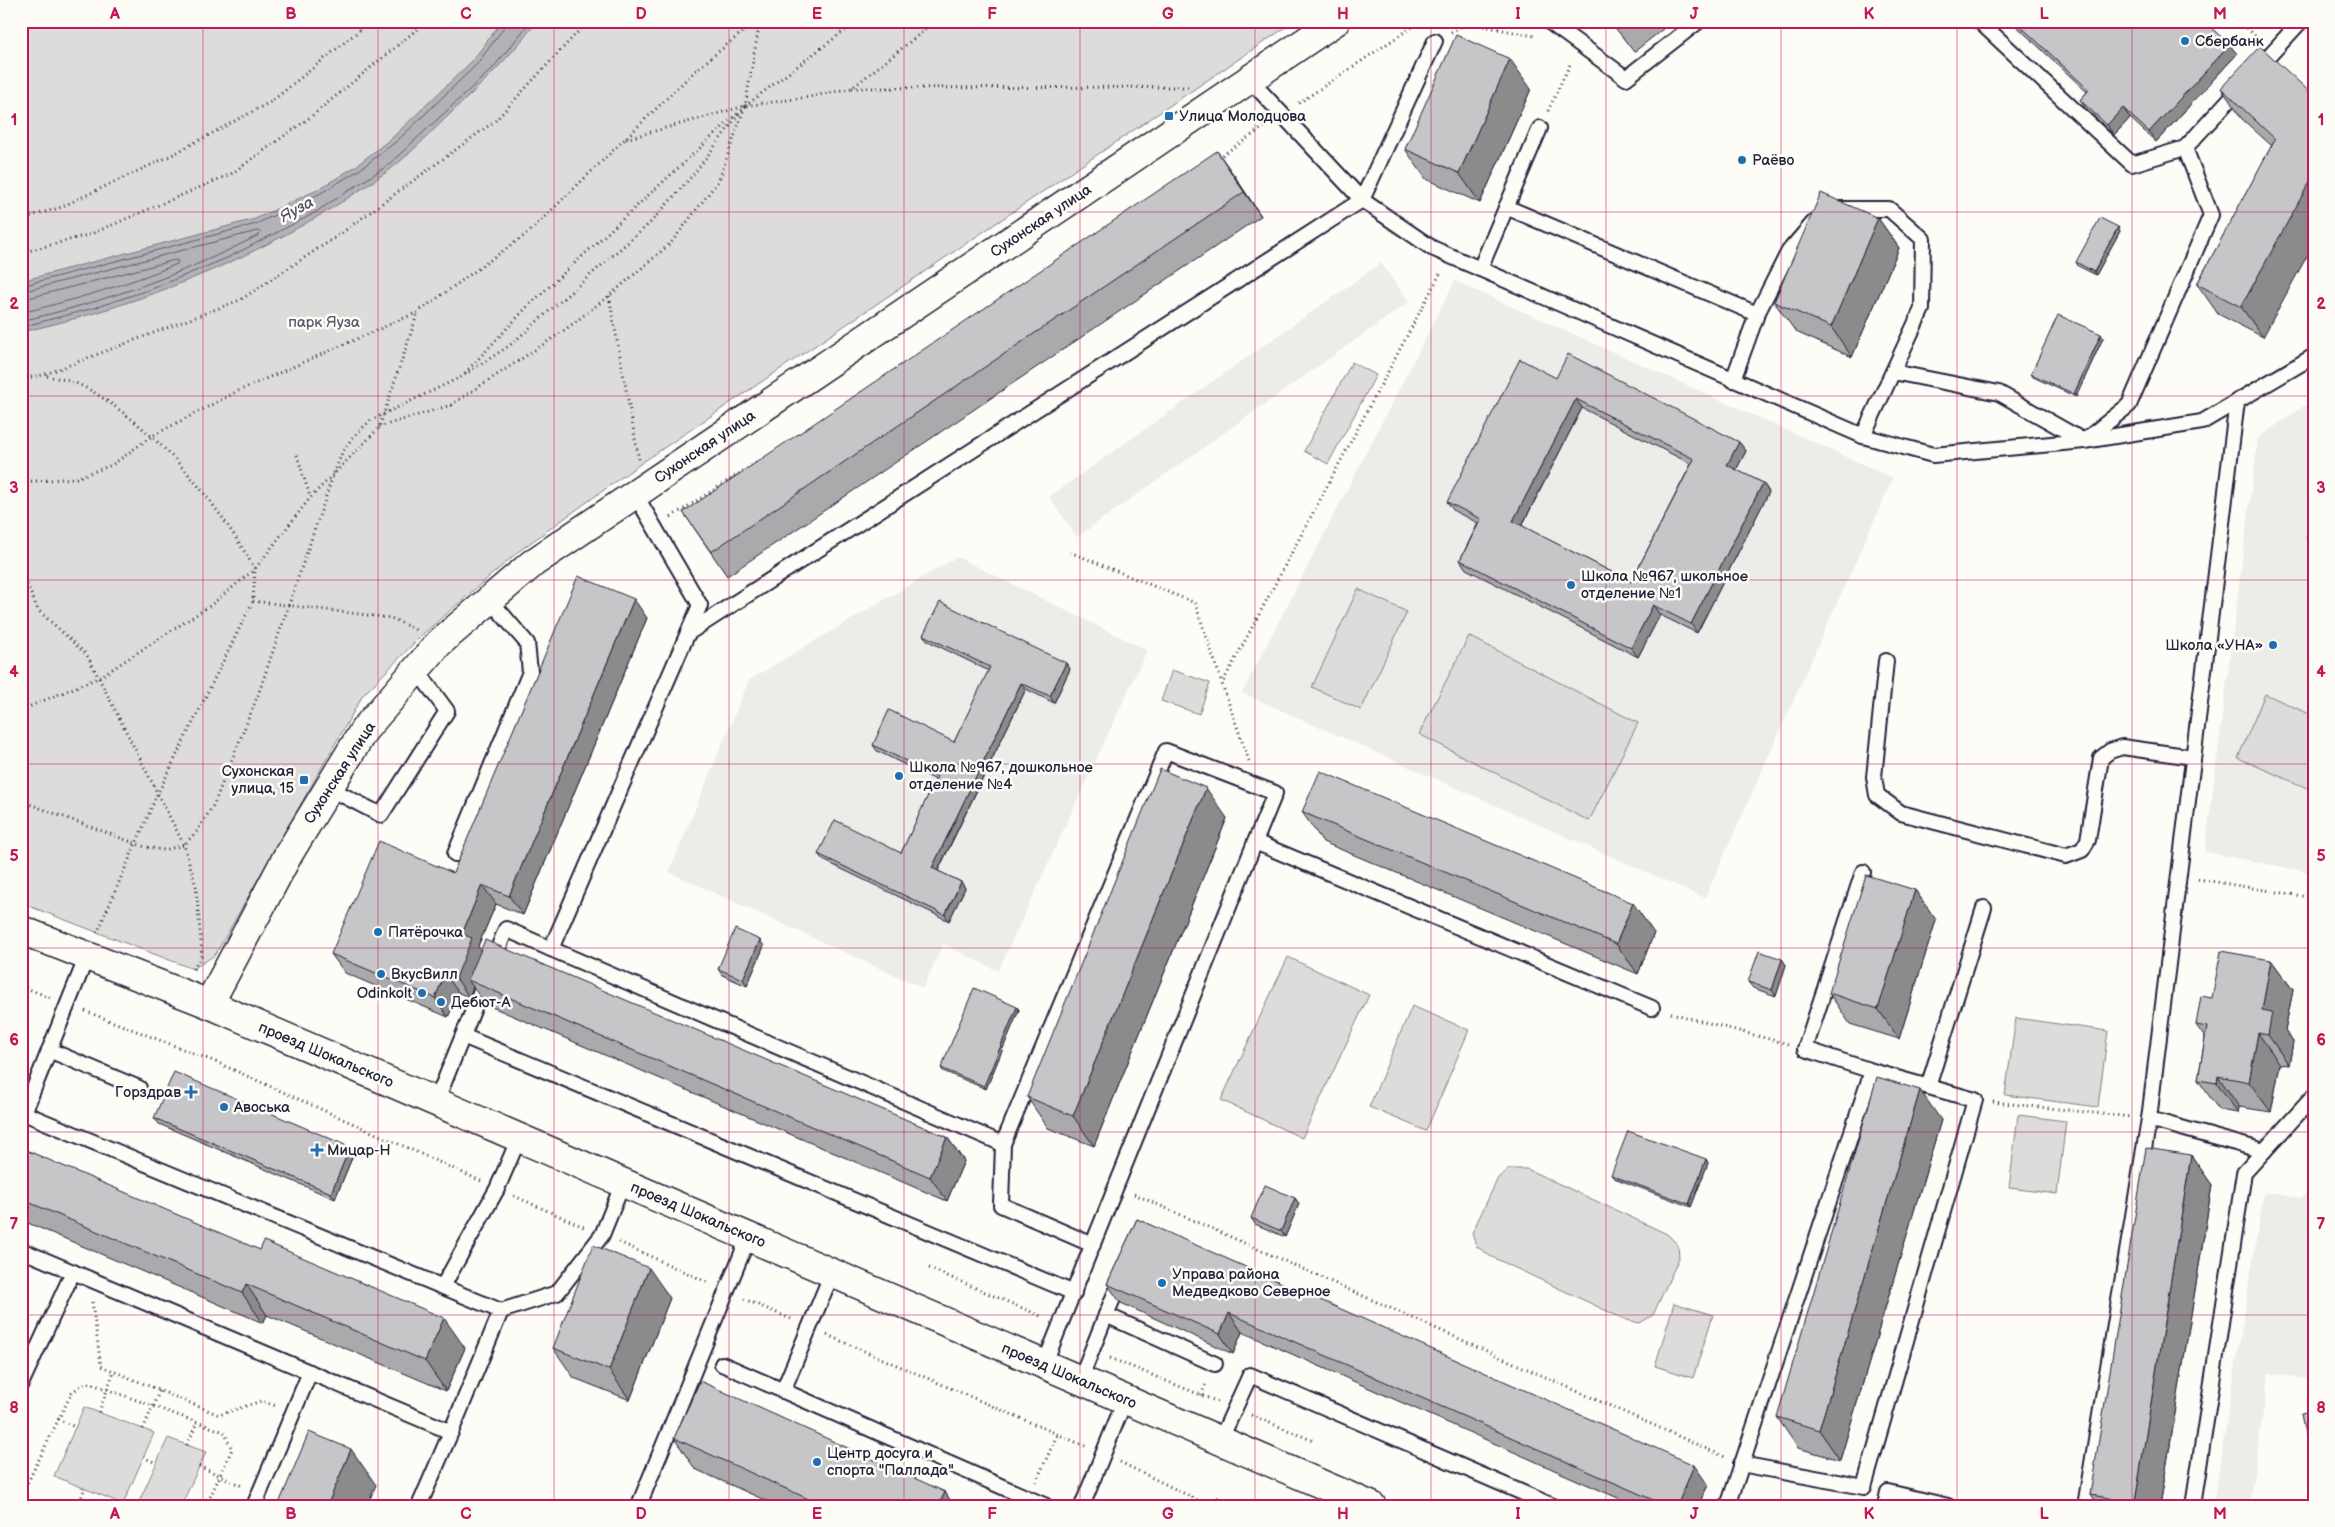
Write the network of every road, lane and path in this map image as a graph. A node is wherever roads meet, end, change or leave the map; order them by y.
1 (371, 21) edge
2 (427, 21) edge
3 (588, 21) edge
4 (758, 21) edge
5 (857, 21) edge
6 (936, 21) edge
7 (1336, 21) edge
8 (1421, 21) edge
9 (1548, 21) edge
10 (1699, 21) edge
11 (1979, 21) edge
12 (2240, 21) edge
13 (2301, 21) edge
14 (1435, 41) joint
15 (1580, 44) junction
16 (2272, 52) junction
17 (1250, 80) junction
18 (1185, 86) dead end
19 (852, 88) junction
20 (745, 106) junction
21 (1282, 115) junction
22 (1540, 128) joint
23 (626, 139) junction
24 (2185, 148) junction
25 (1217, 158) edge
26 (1362, 200) junction
27 (1506, 207) junction
28 (21, 219) edge
29 (21, 253) edge
30 (1449, 256) junction
31 (1480, 269) junction
32 (609, 296) junction
33 (418, 312) junction
34 (1757, 314) junction
35 (2314, 356) edge
36 (1893, 372) junction
37 (43, 375) junction
38 (461, 377) junction
39 (21, 379) edge
40 (1734, 380) junction
41 (2238, 401) junction
42 (383, 412) junction
43 (379, 428) junction
44 (152, 436) junction
45 (1863, 436) junction
46 (2084, 441) junction
47 (771, 453) edge
48 (297, 455) dead end
49 (334, 473) junction
50 (21, 482) edge
51 (638, 482) junction
52 (310, 498) junction
53 (654, 527) junction
54 (1070, 552) dead end
55 (255, 569) junction
56 (21, 571) edge
57 (490, 600) junction
58 (253, 601) junction
59 (287, 605) junction
60 (688, 632) junction
61 (423, 634) dead end
62 (1886, 661) dead end
63 (416, 669) junction
64 (100, 677) junction
65 (1222, 684) junction
66 (21, 710) edge
67 (2194, 757) junction
68 (1258, 787) junction
69 (329, 788) junction
70 (157, 795) junction
71 (21, 801) edge
72 (1255, 842) junction
73 (136, 844) junction
74 (184, 844) junction
75 (455, 854) dead end
76 (1862, 872) dead end
77 (2179, 876) junction
78 (2314, 898) edge
79 (1984, 908) dead end
80 (21, 930) edge
81 (91, 946) junction
82 (551, 949) junction
83 (191, 974) dead end
84 (209, 1004) junction
85 (1652, 1008) joint
86 (463, 1036) junction
87 (1805, 1049) junction
88 (49, 1050) junction
89 (1872, 1071) junction
90 (1928, 1087) junction
91 (139, 1088) dead end
92 (2314, 1096) edge
93 (1975, 1100) junction
94 (436, 1102) junction
95 (23, 1113) edge
96 (2149, 1119) junction
97 (519, 1138) junction
98 (1003, 1144) junction
99 (2264, 1151) junction
100 (623, 1183) junction
101 (1117, 1186) junction
102 (749, 1236) junction
103 (1093, 1245) junction
104 (21, 1250) edge
105 (1128, 1264) edge
106 (929, 1268) dead end
107 (73, 1272) junction
108 (832, 1273) junction
109 (86, 1278) junction
110 (443, 1286) junction
111 (1074, 1292) junction
112 (501, 1311) junction
113 (1106, 1316) junction
114 (1060, 1325) junction
115 (1092, 1351) junction
116 (722, 1364) dead end
117 (1216, 1364) edge
118 (1044, 1365) junction
119 (114, 1371) junction
120 (310, 1372) junction
121 (1080, 1380) junction
122 (21, 1384) edge
123 (107, 1389) junction
124 (160, 1390) junction
125 (783, 1391) junction
126 (1125, 1400) junction
127 (153, 1406) junction
128 (1227, 1406) dead end
129 (98, 1412) dead end
130 (292, 1412) junction
131 (1245, 1413) dead end
132 (58, 1420) junction
133 (197, 1423) junction
134 (75, 1427) dead end
135 (143, 1429) dead end
136 (451, 1432) junction
137 (1057, 1435) dead end
138 (1220, 1440) junction
139 (1314, 1441) dead end
140 (187, 1445) dead end
141 (143, 1458) dead end
142 (156, 1463) dead end
143 (1742, 1464) junction
144 (199, 1466) dead end
145 (1040, 1470) dead end
146 (220, 1476) junction
147 (85, 1488) dead end
148 (21, 1496) edge
149 (256, 1500) edge
150 (639, 1505) edge
151 (78, 1506) edge
152 (206, 1506) edge
153 (420, 1506) edge
154 (1046, 1506) edge
155 (1082, 1506) edge
156 (1213, 1506) edge
157 (1237, 1506) edge
158 (1372, 1506) edge
159 (1553, 1506) edge
160 (1728, 1506) edge
161 (1885, 1506) edge
162 (1948, 1506) edge
163 (2085, 1506) edge
164 (2193, 1506) edge

1 - 28 path
2 - 29 path
3 - 37 path
4 - 20 path
4 - 23 path
5 - 20 path
6 - 19 path
7 - 17 street, Сухонская улица
8 - 21 path
9 - 15 lane
10 - 15 lane
11 - 24 lane
12 - 16 path
13 - 16 lane
14 - 15 path
14 - 26 lane
15 - 22 path
16 - 24 lane
17 - 21 lane
17 - 51 street, Сухонская улица
18 - 19 path
19 - 20 path
20 - 23 path
20 - 32 path
20 - 38 path
20 - 38 path
21 - 25 path
21 - 26 lane
22 - 27 lane
23 - 33 path
24 - 46 lane
26 - 30 lane
26 - 60 lane
27 - 31 lane
27 - 34 lane
30 - 31 lane
30 - 65 path
31 - 40 lane
32 - 43 path
32 - 51 path
33 - 42 path
33 - 44 path
34 - 36 lane
34 - 40 lane
35 - 41 lane
36 - 45 lane
36 - 46 lane
37 - 39 path
37 - 44 path
38 - 42 path
40 - 45 lane
41 - 46 lane
41 - 67 lane
42 - 43 path
42 - 49 path
43 - 49 path
44 - 50 path
44 - 55 path
45 - 46 lane
47 - 53 path
48 - 52 path
49 - 52 path
49 - 59 path
51 - 53 lane
51 - 57 street, Сухонская улица
52 - 55 path
53 - 60 lane
54 - 65 path
55 - 58 path
55 - 64 path
56 - 64 path
57 - 63 street, Сухонская улица
57 - 75 lane
58 - 59 path
58 - 70 path
59 - 61 path
59 - 74 path
60 - 82 lane
62 - 67 lane
63 - 69 street, Сухонская улица
63 - 69 lane
64 - 66 path
64 - 70 path
65 - 68 path
67 - 77 lane
68 - 72 lane
68 - 98 lane
69 - 84 street, Сухонская улица
70 - 73 path
70 - 74 path
71 - 73 path
72 - 85 lane
72 - 101 lane
73 - 74 path
73 - 81 path
74 - 83 path
76 - 87 lane
77 - 78 path
77 - 96 lane
79 - 90 lane
80 - 81 street, проезд Шокальского
81 - 84 street, проезд Шокальского
81 - 88 lane
82 - 86 lane
82 - 98 lane
84 - 94 street, проезд Шокальского
85 - 87 path
86 - 94 lane
86 - 111 lane
87 - 89 lane
88 - 91 lane
88 - 95 lane
89 - 90 lane
89 - 143 lane
90 - 93 lane
92 - 99 lane
93 - 96 path
93 - 143 lane
94 - 97 street, проезд Шокальского
95 - 110 lane
96 - 99 lane
96 - 163 lane
97 - 100 street, проезд Шокальского
97 - 110 lane
98 - 103 lane
99 - 164 lane
100 - 102 street, проезд Шокальского
100 - 112 lane
101 - 103 lane
101 - 143 path
102 - 108 street, проезд Шокальского
102 - 150 lane
103 - 111 lane
104 - 107 lane
105 - 113 lane
106 - 114 path
107 - 109 lane
107 - 122 lane
108 - 118 street, проезд Шокальского
108 - 125 lane
109 - 119 path
109 - 120 lane
110 - 112 lane
111 - 114 lane
112 - 136 lane
113 - 115 lane
113 - 117 lane
114 - 118 lane
115 - 121 lane
115 - 128 path
116 - 125 lane
118 - 121 street, проезд Шокальского
119 - 123 path
119 - 124 path
120 - 130 lane
120 - 136 lane
121 - 126 street, проезд Шокальского
123 - 127 path
123 - 129 path
123 - 132 path
124 - 127 path
124 - 130 path
125 - 154 lane
126 - 138 street, проезд Шокальского
126 - 155 lane
127 - 133 path
127 - 135 path
130 - 149 lane
131 - 139 path
132 - 134 path
132 - 148 path
133 - 140 path
133 - 146 path
136 - 153 lane
137 - 145 path
138 - 158 street, проезд Шокальского
138 - 159 lane
141 - 142 path
143 - 160 lane
144 - 146 path
146 - 149 path
146 - 152 path
147 - 151 path
156 - 157 path
161 - 162 lane

